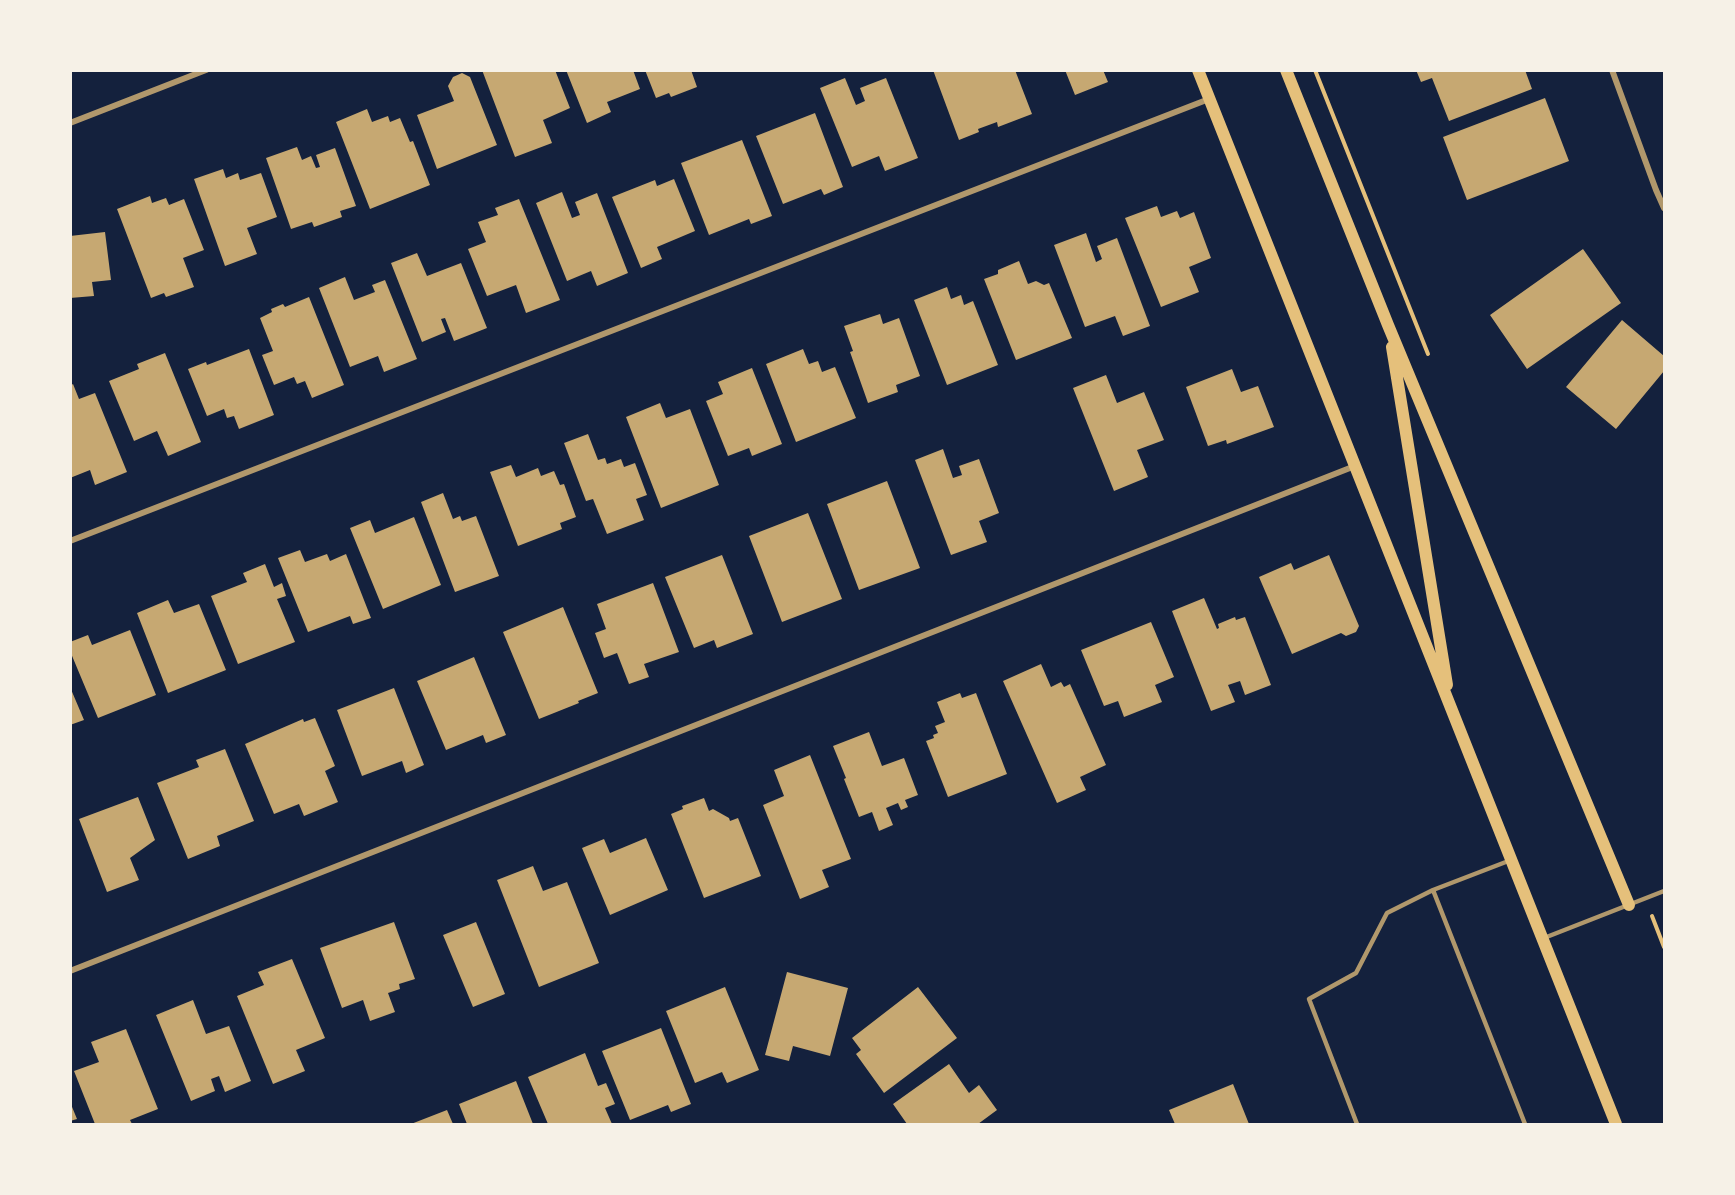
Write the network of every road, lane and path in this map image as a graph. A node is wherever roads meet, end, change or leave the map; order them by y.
1 (206, 70) edge
2 (1198, 70) edge
3 (1286, 70) edge
4 (1612, 70) edge
5 (1209, 99) junction
6 (70, 123) edge
7 (1665, 208) edge
8 (1388, 325) junction
9 (1354, 466) junction
10 (70, 541) edge
11 (1451, 710) junction
12 (1511, 860) junction
13 (1433, 890) junction
14 (1665, 891) edge
15 (1629, 905) junction
16 (1542, 939) junction
17 (70, 971) edge
18 (1358, 1125) edge
19 (1525, 1125) edge
20 (1616, 1125) edge

1 - 6 street
2 - 5 main road
3 - 8 main road
4 - 7 street
5 - 9 main road
5 - 10 street
8 - 11 main road
8 - 15 main road
9 - 11 main road
9 - 17 street
11 - 12 main road
12 - 13 lane
12 - 16 main road
13 - 18 lane
13 - 19 lane
14 - 15 lane
15 - 16 lane
16 - 20 main road

